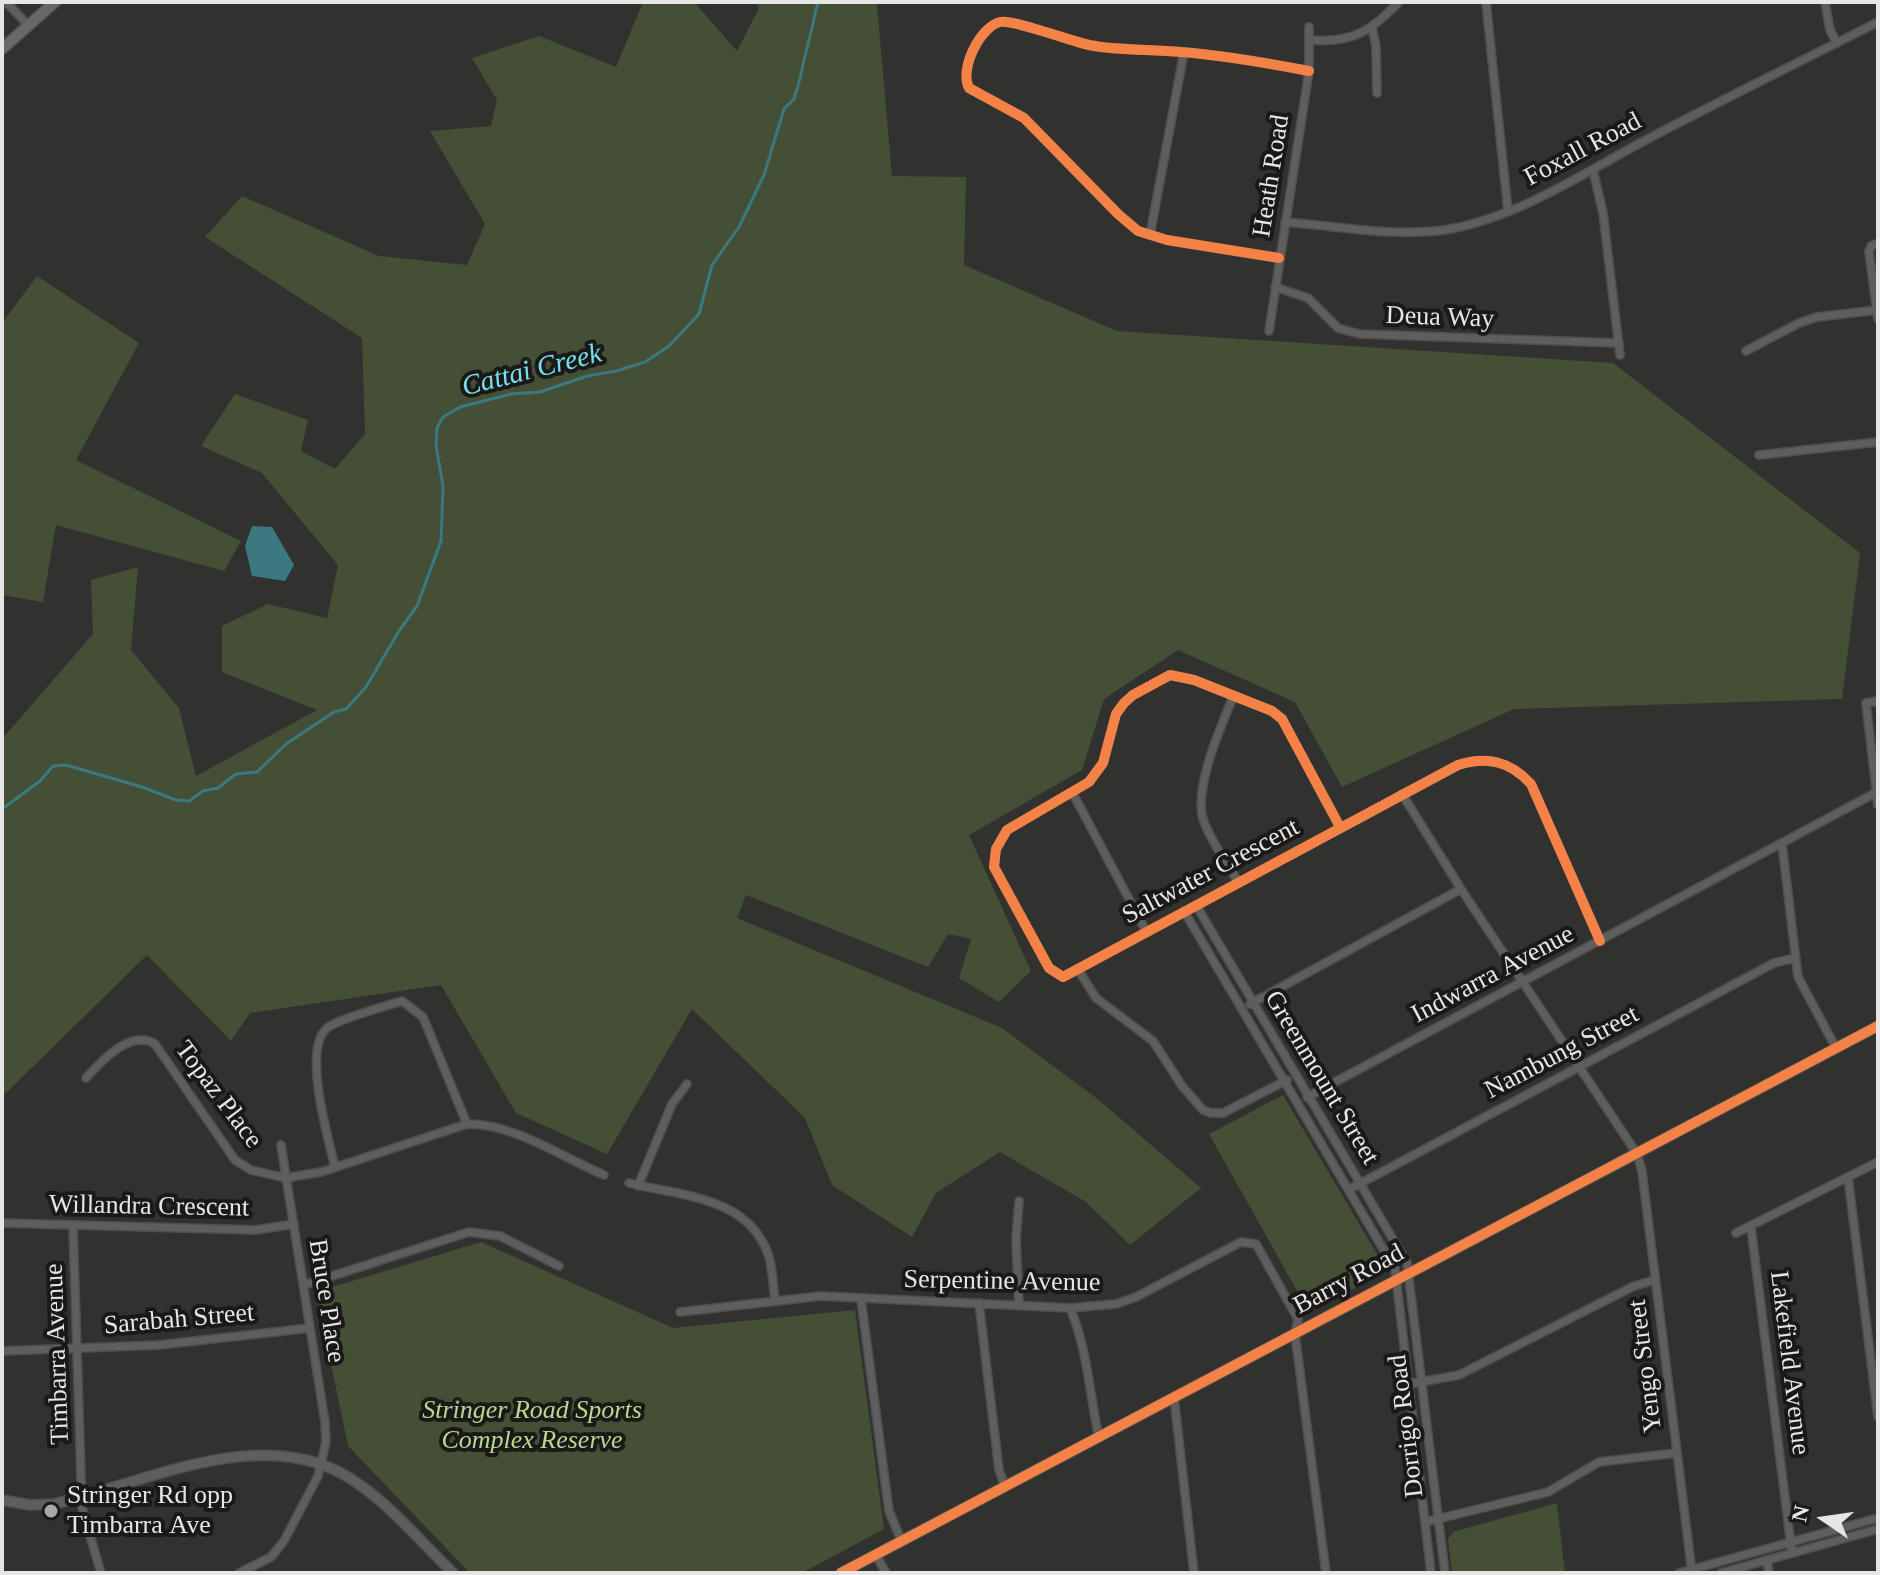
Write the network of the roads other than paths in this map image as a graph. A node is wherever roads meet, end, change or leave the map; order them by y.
1 (6, 2) edge
2 (55, 2) edge
3 (1399, 2) edge
4 (1486, 2) edge
5 (1825, 2) edge
6 (1878, 22) edge
7 (30, 27) junction
8 (1309, 27) dead end
9 (1372, 28) junction
10 (1311, 40) junction
11 (1837, 43) junction
12 (2, 49) edge
13 (1184, 52) junction
14 (1309, 71) junction
15 (1377, 93) dead end
16 (1593, 170) junction
17 (1508, 211) junction
18 (1285, 222) junction
19 (1150, 235) junction
20 (1877, 243) edge
21 (1279, 258) junction
22 (1275, 287) junction
23 (1877, 315) edge
24 (1269, 331) dead end
25 (1619, 343) junction
26 (1746, 351) dead end
27 (1620, 355) dead end
28 (1878, 442) edge
29 (1759, 455) dead end
30 (1234, 695) junction
31 (1878, 701) edge
32 (1072, 792) junction
33 (1877, 792) edge
34 (1402, 794) junction
35 (1878, 805) edge
36 (1340, 827) junction
37 (1782, 844) junction
38 (1238, 882) junction
39 (1461, 889) junction
40 (1196, 905) junction
41 (1184, 911) junction
42 (1146, 931) junction
43 (1600, 941) junction
44 (1795, 958) junction
45 (1079, 971) junction
46 (1523, 981) junction
47 (1252, 1003) junction
48 (1240, 1009) junction
49 (1878, 1026) edge
50 (1836, 1048) junction
51 (1578, 1066) junction
52 (1296, 1076) junction
53 (86, 1078) dead end
54 (1285, 1081) junction
55 (687, 1084) dead end
56 (1309, 1096) junction
57 (1298, 1101) junction
58 (467, 1124) junction
59 (281, 1145) dead end
60 (1637, 1154) junction
61 (1878, 1162) edge
62 (335, 1167) junction
63 (604, 1175) dead end
64 (1848, 1177) junction
65 (286, 1178) junction
66 (629, 1183) dead end
67 (1362, 1183) junction
68 (638, 1186) junction
69 (1350, 1189) junction
70 (1019, 1201) dead end
71 (2, 1223) edge
72 (294, 1224) junction
73 (73, 1226) junction
74 (1751, 1227) junction
75 (1736, 1233) dead end
76 (559, 1266) dead end
77 (1408, 1274) junction
78 (1397, 1279) junction
79 (1655, 1280) junction
80 (304, 1285) junction
81 (861, 1299) junction
82 (775, 1300) junction
83 (979, 1303) junction
84 (1019, 1306) junction
85 (1070, 1308) junction
86 (680, 1312) dead end
87 (310, 1328) junction
88 (1295, 1334) junction
89 (78, 1348) junction
90 (2, 1351) edge
91 (1423, 1382) junction
92 (1409, 1384) junction
93 (1174, 1397) junction
94 (1878, 1417) edge
95 (1099, 1437) junction
96 (1676, 1453) junction
97 (321, 1463) junction
98 (1005, 1486) junction
99 (82, 1497) junction
100 (2, 1500) edge
101 (1878, 1518) edge
102 (1439, 1521) junction
103 (1425, 1522) junction
104 (1878, 1529) edge
105 (902, 1542) junction
106 (1791, 1542) junction
107 (1792, 1553) junction
108 (876, 1555) junction
109 (1767, 1560) junction
110 (1691, 1571) edge
111 (101, 1573) edge
112 (239, 1573) edge
113 (453, 1573) edge
114 (841, 1573) edge
115 (886, 1573) edge
116 (1194, 1573) edge
117 (1326, 1573) edge
118 (1431, 1573) edge
119 (1445, 1573) edge
120 (1679, 1573) edge
121 (1721, 1573) edge
122 (1769, 1573) edge

1 - 7 street
2 - 7 main road
3 - 9 street
4 - 17 street
5 - 11 street
6 - 11 street, Foxall Road
7 - 12 main road
8 - 10 street, Heath Road
9 - 10 street
9 - 15 street
10 - 14 street, Heath Road
11 - 16 street, Foxall Road
13 - 14 street
13 - 19 street
13 - 19 street
14 - 18 street, Heath Road
16 - 17 street, Foxall Road
16 - 25 street
17 - 18 street, Foxall Road
18 - 21 street, Heath Road
19 - 21 street
20 - 23 street
21 - 22 street, Heath Road
22 - 24 street, Heath Road
22 - 25 street, Deua Way
23 - 26 street
25 - 27 street
28 - 29 street
30 - 32 street
30 - 36 street
30 - 38 street
31 - 33 street
32 - 42 street
32 - 45 street, Saltwater Crescent
33 - 35 street
33 - 37 street, Indwarra Avenue
34 - 36 street, Saltwater Crescent
34 - 39 street
34 - 43 street, Saltwater Crescent
36 - 38 street, Saltwater Crescent
37 - 43 street, Indwarra Avenue
37 - 44 street
38 - 40 street, Saltwater Crescent
39 - 46 street
39 - 47 street
40 - 41 street, Saltwater Crescent
40 - 47 street, Greenmount Street
41 - 42 street, Saltwater Crescent
41 - 48 street, Greenmount Street
42 - 45 street, Saltwater Crescent
43 - 46 street, Indwarra Avenue
44 - 50 street
44 - 51 street, Nambung Street
45 - 54 street
46 - 51 street
46 - 56 street, Indwarra Avenue
47 - 48 street
47 - 52 street, Greenmount Street
48 - 54 street, Greenmount Street
49 - 50 street, Barry Road
50 - 60 street, Barry Road
51 - 60 street
51 - 67 street, Nambung Street
52 - 54 street
52 - 56 street, Greenmount Street
53 - 65 street, Topaz Place
54 - 57 street, Greenmount Street
55 - 68 street
56 - 57 street, Indwarra Avenue
56 - 67 street, Greenmount Street
57 - 69 street, Greenmount Street
58 - 62 street
58 - 62 street
58 - 63 street
59 - 65 street, Bruce Place
60 - 77 street, Barry Road
60 - 79 street, Yengo Street
61 - 64 street
62 - 65 street
64 - 74 street
64 - 94 street
65 - 72 street, Bruce Place
66 - 68 street
67 - 69 street, Nambung Street
67 - 77 street, Greenmount Street
68 - 82 street
69 - 78 street, Greenmount Street
70 - 84 street
71 - 73 street, Willandra Crescent
72 - 73 street, Willandra Crescent
72 - 80 street, Bruce Place
73 - 89 street, Timbarra Avenue
74 - 75 street
74 - 106 street, Lakefield Avenue
76 - 80 street
77 - 78 street, Barry Road
77 - 91 street, Dorrigo Road
78 - 88 street, Barry Road
78 - 92 street, Dorrigo Road
79 - 91 street
79 - 96 street, Yengo Street
80 - 87 street, Bruce Place
81 - 82 street, Serpentine Avenue
81 - 83 street, Serpentine Avenue
81 - 105 street
82 - 86 street, Serpentine Avenue
83 - 84 street, Serpentine Avenue
83 - 98 street
84 - 85 street, Serpentine Avenue
85 - 88 street, Serpentine Avenue
85 - 95 street
87 - 89 street, Sarabah Street
87 - 97 street, Bruce Place
88 - 93 street, Barry Road
88 - 117 street
89 - 90 street, Sarabah Street
89 - 99 street, Timbarra Avenue
91 - 92 street
91 - 102 street, Dorrigo Road
92 - 103 street, Dorrigo Road
93 - 95 street, Barry Road
93 - 116 street
95 - 98 street, Barry Road
96 - 102 street
96 - 110 street, Yengo Street
97 - 99 street
97 - 112 street, Bruce Place
97 - 113 street
98 - 105 street, Barry Road
99 - 100 street
99 - 111 street, Timbarra Avenue
101 - 106 street
102 - 103 street
102 - 119 street, Dorrigo Road
103 - 118 street, Dorrigo Road
104 - 107 street
105 - 108 street, Barry Road
106 - 107 street, Lakefield Avenue
106 - 110 street
107 - 109 street
108 - 114 street, Barry Road
108 - 115 street
109 - 121 street
109 - 122 street
110 - 120 street

